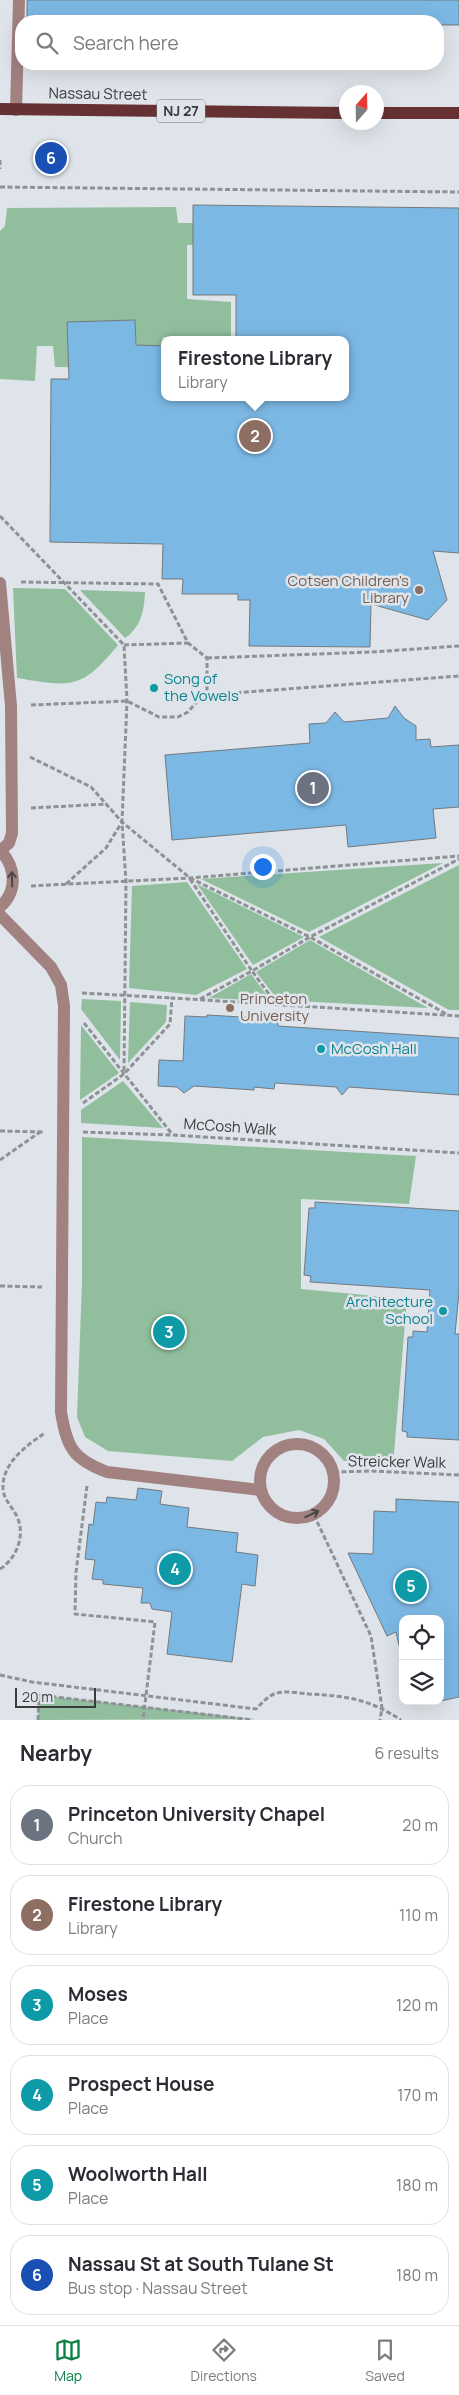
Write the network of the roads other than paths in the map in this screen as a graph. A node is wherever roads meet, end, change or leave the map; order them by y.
1 (19, 0) edge
2 (19, 15) edge
3 (17, 70) edge
4 (0, 109) edge
5 (16, 110) junction
6 (339, 113) edge
7 (384, 113) edge
8 (459, 113) edge
9 (0, 583) edge
10 (0, 850) edge
11 (0, 907) edge
12 (0, 915) edge
13 (260, 1490) junction

1 - 2 street
3 - 5 street
4 - 5 main road, Nassau Street / NJ 27
5 - 6 main road, Nassau Street / NJ 27
7 - 8 main road
9 - 10 street
11 -> 10 street
12 - 13 street
13 -> 13 street

